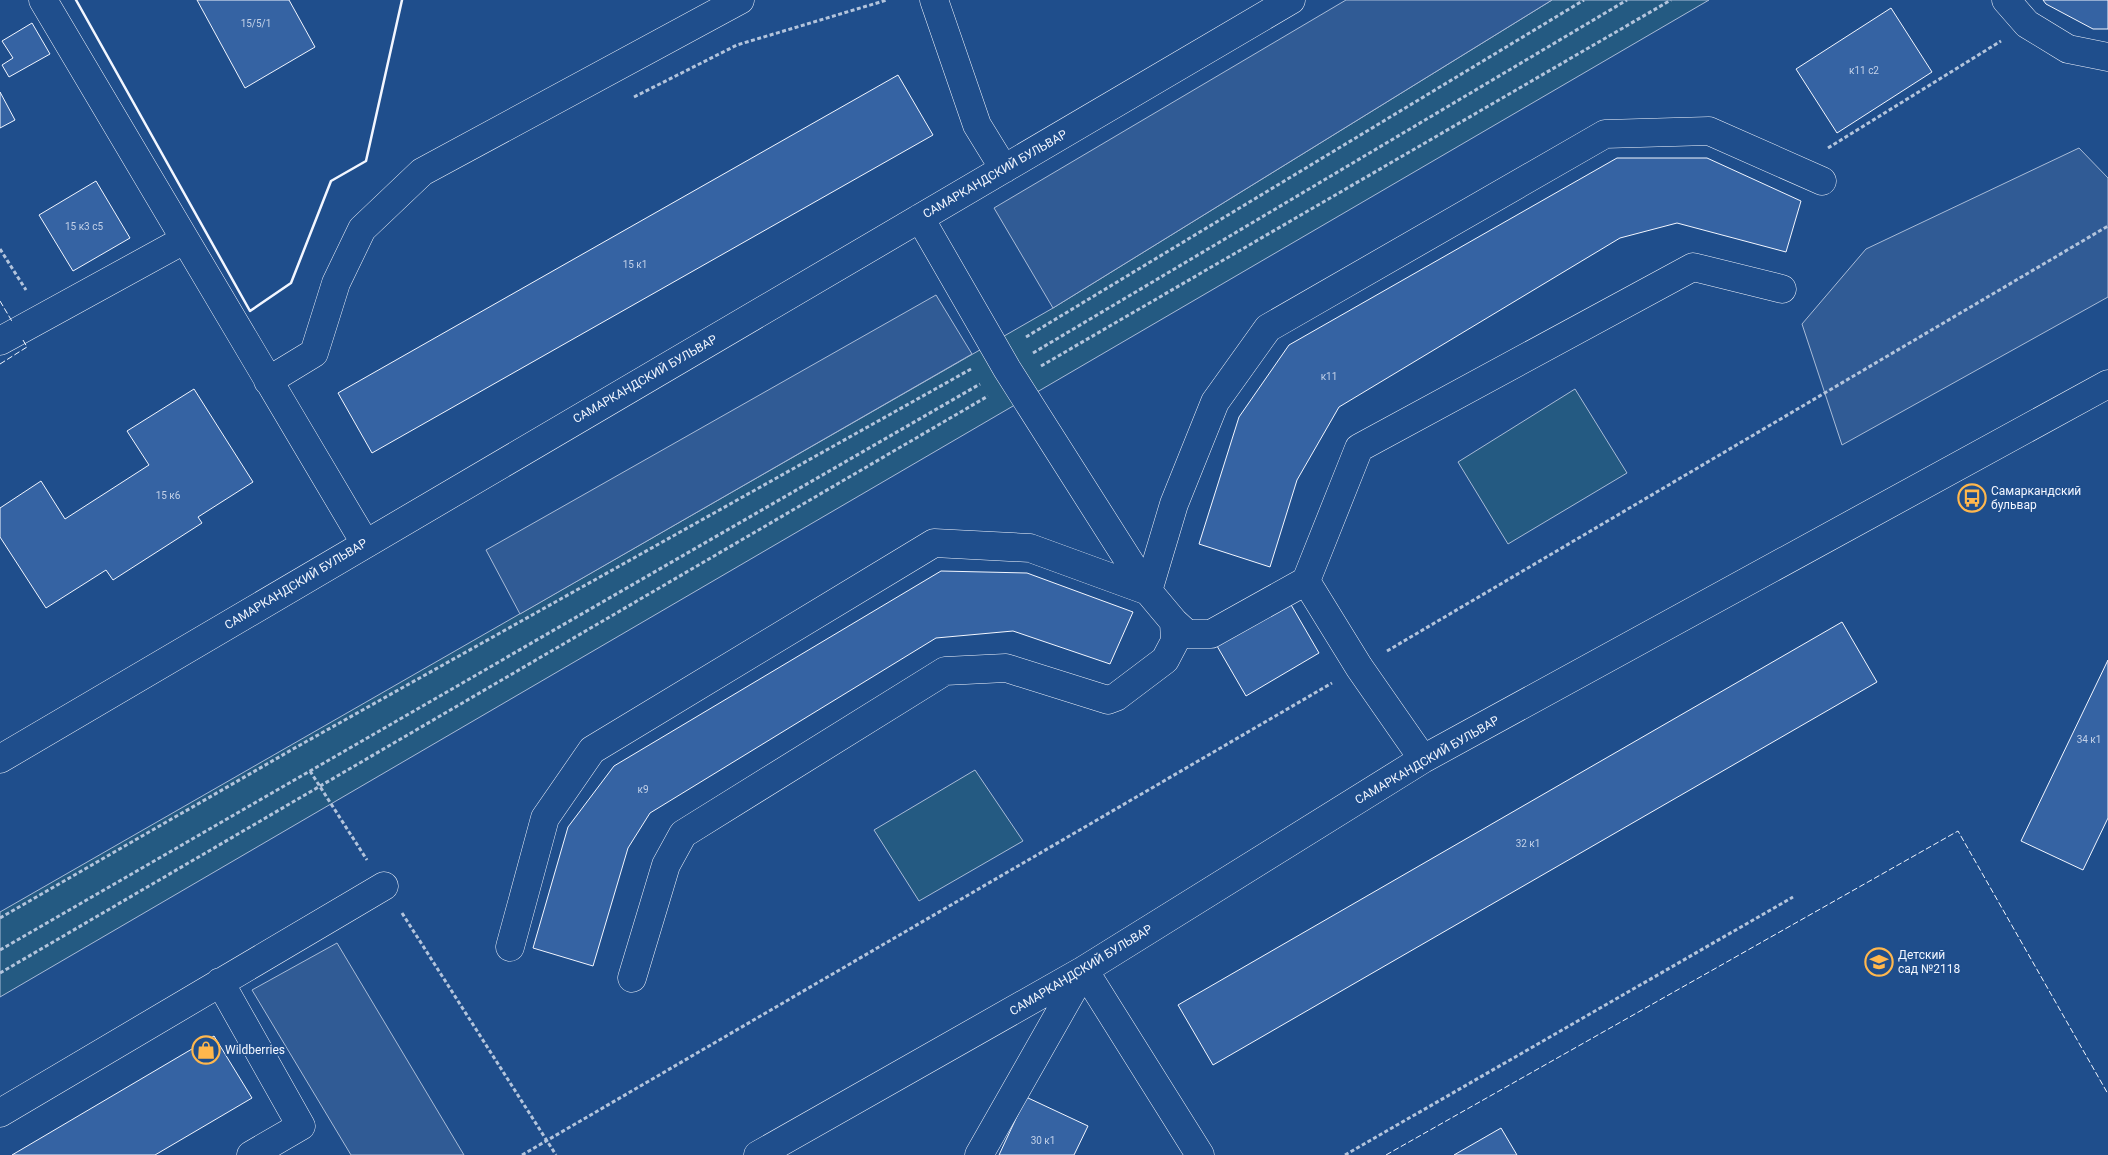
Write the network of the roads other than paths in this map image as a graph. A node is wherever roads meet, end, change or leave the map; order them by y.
1 (43, 0) edge
2 (740, 0) edge
3 (934, 0) edge
4 (1291, 0) edge
5 (2006, 0) edge
6 (2108, 57) edge
7 (1004, 169) junction
8 (1822, 181) dead end
9 (920, 218) junction
10 (184, 240) junction
11 (1782, 289) dead end
12 (0, 341) edge
13 (268, 381) junction
14 (2108, 384) edge
15 (366, 543) junction
16 (1306, 581) junction
17 (1148, 591) junction
18 (1174, 622) junction
19 (0, 759) edge
20 (1423, 759) junction
21 (384, 886) road end
22 (510, 947) dead end
23 (1084, 970) junction
24 (632, 978) dead end
25 (220, 982) junction
26 (0, 1113) edge
27 (252, 1155) edge
28 (758, 1155) edge
29 (979, 1155) edge
30 (1200, 1155) edge

1 - 10 street
2 - 13 street
3 - 7 street
4 - 7 street, САМАРКАНДСКИЙ БУЛЬВАР
5 - 6 street
7 - 9 street, САМАРКАНДСКИЙ БУЛЬВАР
8 - 17 street
9 - 15 street, САМАРКАНДСКИЙ БУЛЬВАР
9 - 17 street
10 - 12 street
10 - 13 street
11 - 16 street
13 - 15 street
14 - 20 street, САМАРКАНДСКИЙ БУЛЬВАР
15 - 19 street, САМАРКАНДСКИЙ БУЛЬВАР
16 - 18 street
16 - 20 street
17 - 18 street
17 - 22 street
18 - 24 street
20 - 23 street, САМАРКАНДСКИЙ БУЛЬВАР
21 - 25 street
23 - 28 street, САМАРКАНДСКИЙ БУЛЬВАР
23 - 29 street
23 - 30 street
25 - 26 street
25 - 27 street

